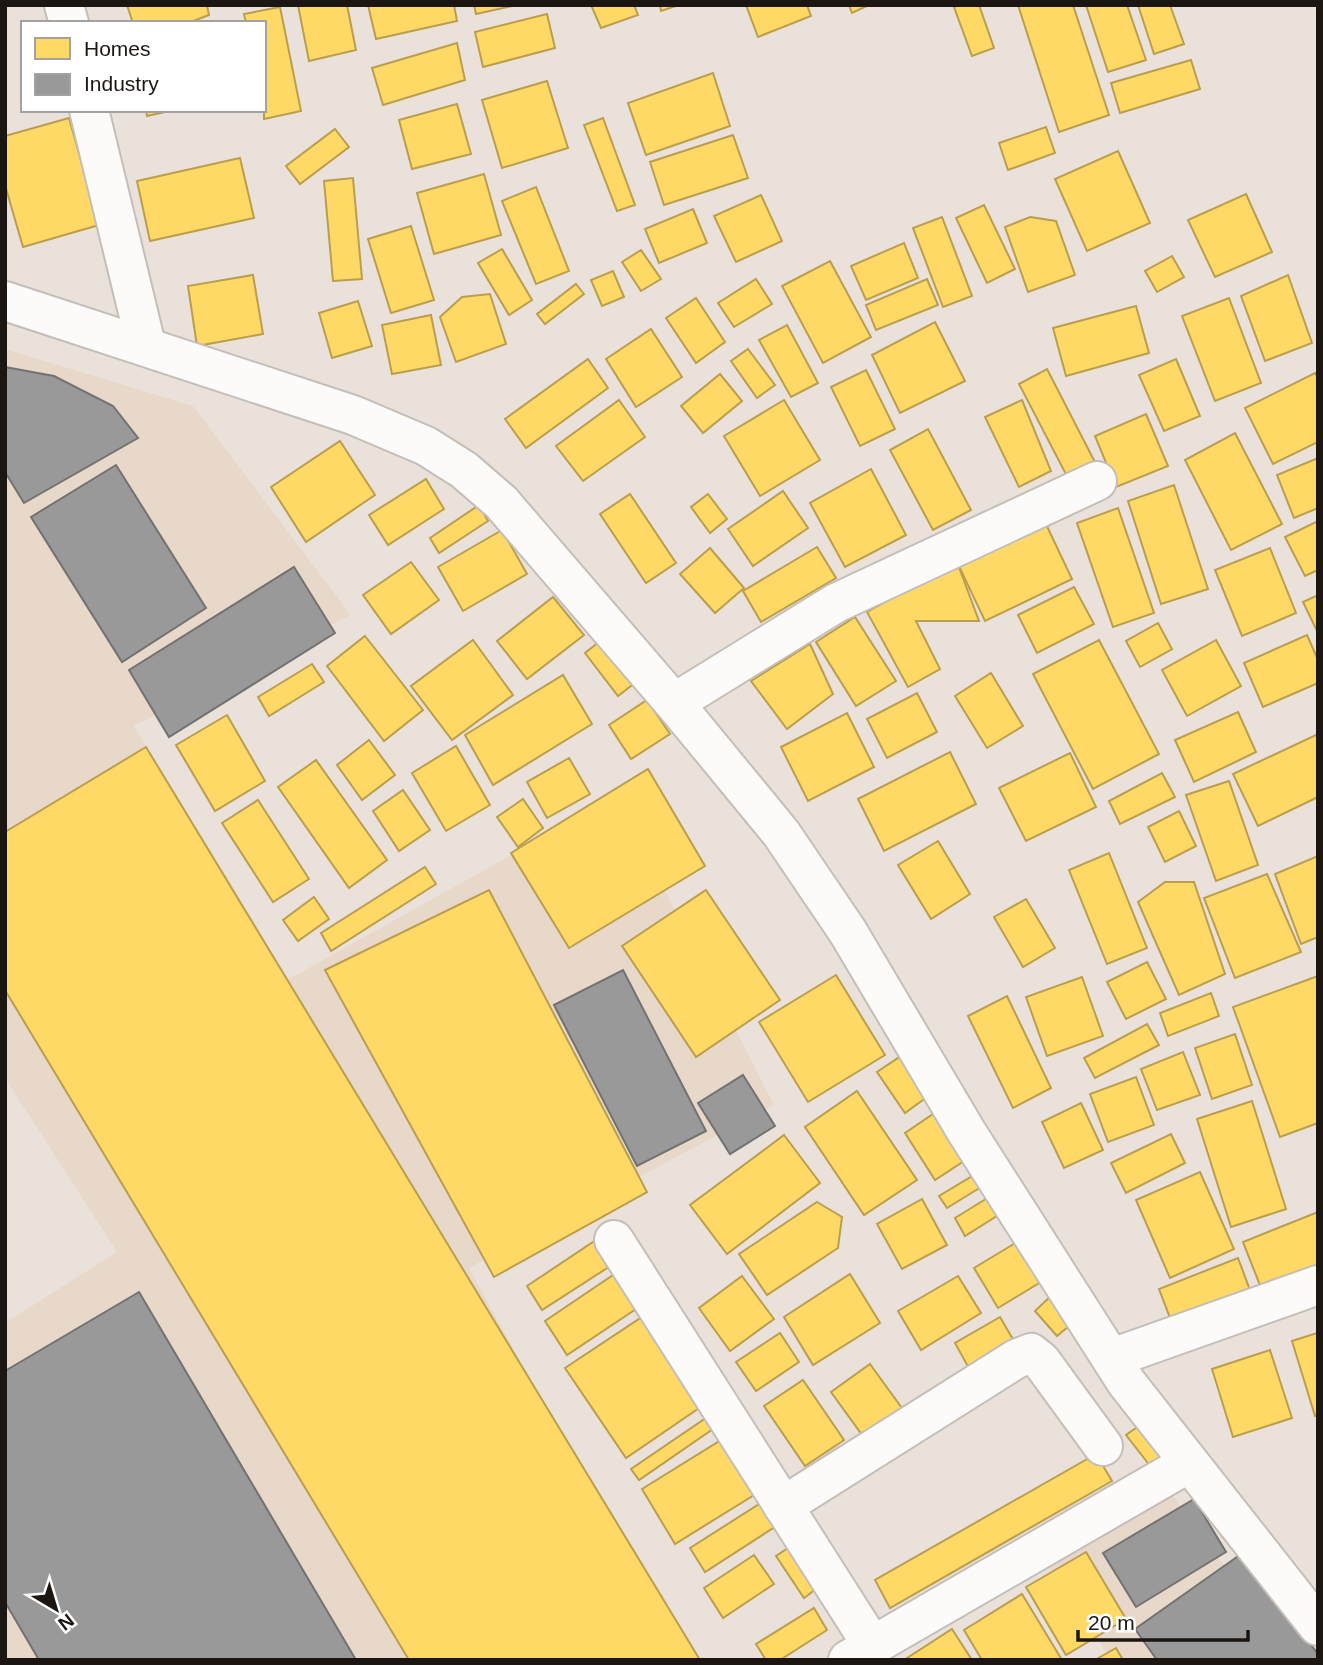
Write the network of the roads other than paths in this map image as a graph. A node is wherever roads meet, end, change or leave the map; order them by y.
1 (89, 112) edge
2 (5, 301) edge
3 (146, 345) junction
4 (1097, 481) dead end
5 (674, 703) junction
6 (614, 1240) dead end
7 (1318, 1285) edge
8 (1112, 1358) junction
9 (1104, 1446) dead end
10 (1189, 1463) junction
11 (783, 1506) junction
12 (1318, 1626) edge
13 (860, 1652) edge

1 - 3 street
2 - 3 street
3 - 5 street
4 - 5 street
5 - 8 street
6 - 11 street
7 - 8 street
8 - 10 street
9 - 11 street
10 - 12 street
10 - 13 street
11 - 13 street

